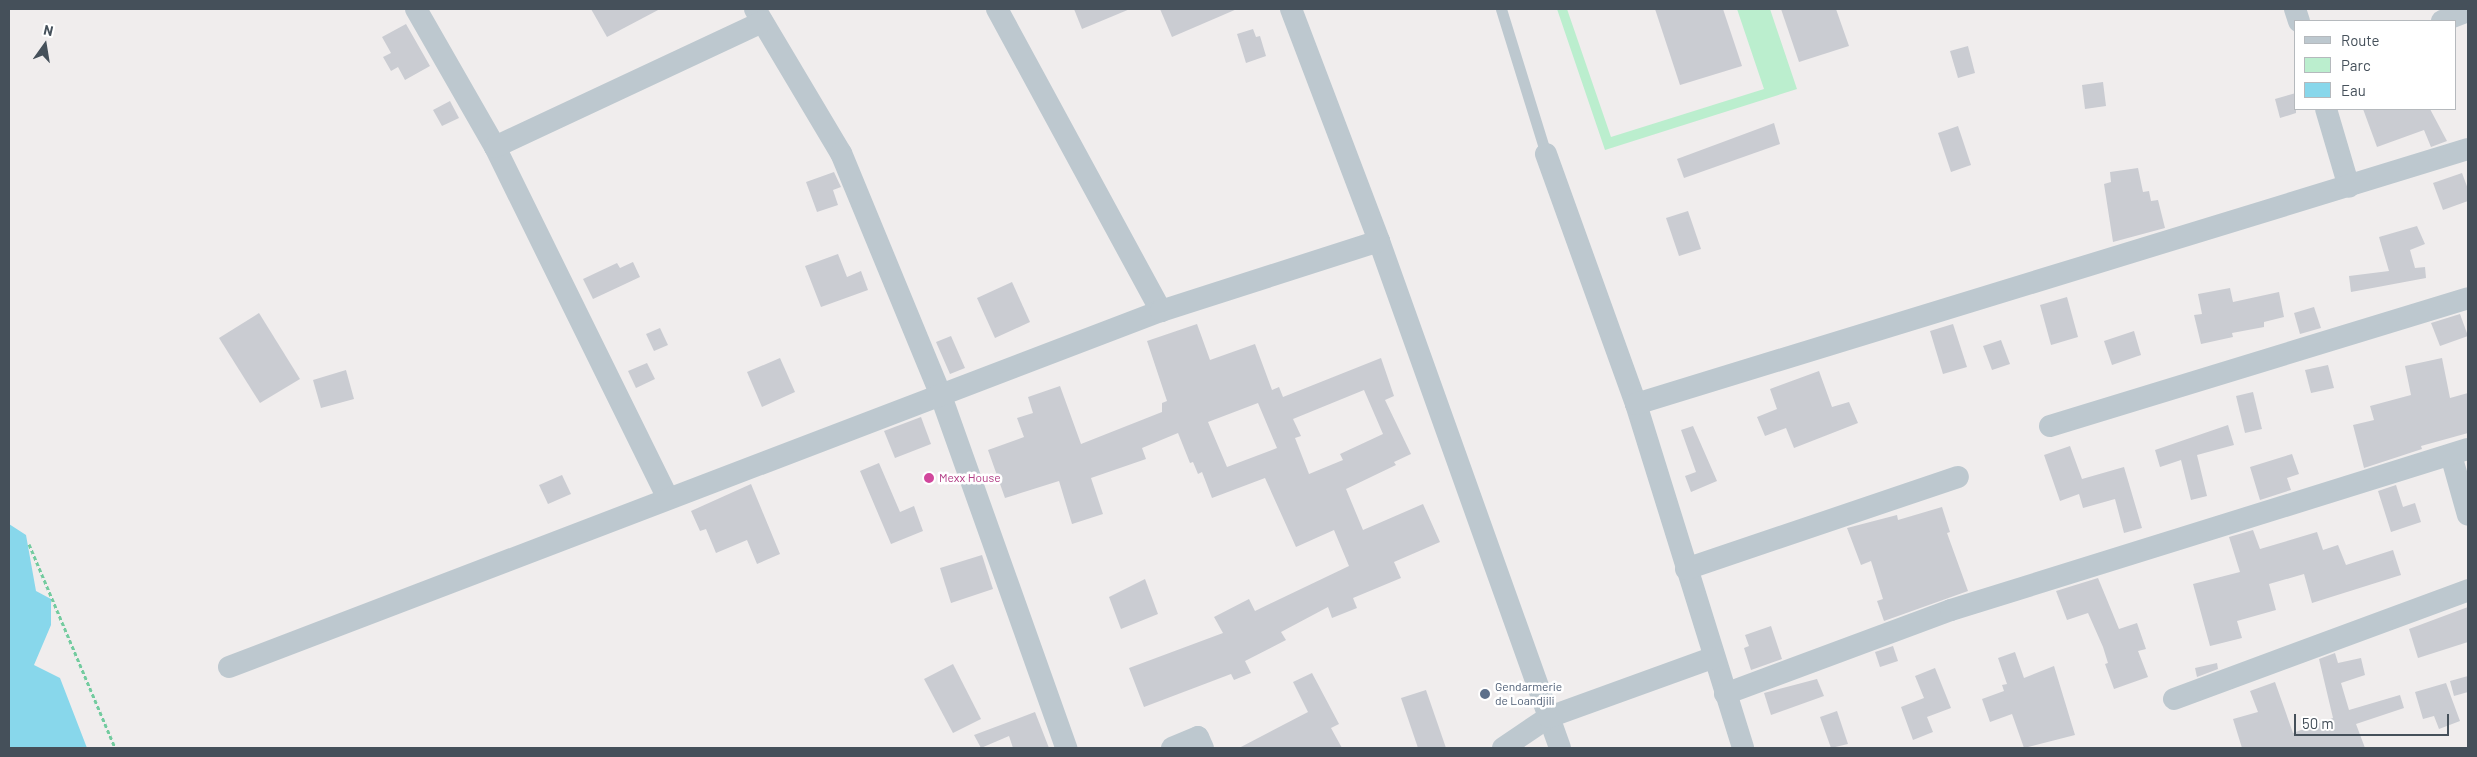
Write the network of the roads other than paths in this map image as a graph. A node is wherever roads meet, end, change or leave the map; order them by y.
1 (416, 9) edge
2 (996, 9) edge
3 (1291, 9) edge
4 (1501, 9) edge
5 (2468, 11) edge
6 (759, 15) edge
7 (2445, 20) edge
8 (2326, 110) edge
9 (495, 147) junction
10 (2468, 149) edge
11 (1546, 154) joint
12 (2349, 187) junction
13 (1379, 241) junction
14 (2468, 298) edge
15 (1160, 311) junction
16 (940, 396) junction
17 (1636, 404) junction
18 (2050, 426) dead end
19 (2460, 452) edge
20 (1958, 477) dead end
21 (668, 500) junction
22 (2468, 515) edge
23 (1686, 569) junction
24 (2468, 590) edge
25 (1712, 658) junction
26 (229, 667) dead end
27 (1725, 694) junction
28 (2174, 698) dead end
29 (1549, 717) junction
30 (1066, 748) edge
31 (1172, 748) edge
32 (1203, 748) edge
33 (1502, 748) edge
34 (1560, 748) edge
35 (1743, 748) edge

1 - 9 street
2 - 15 street
3 - 13 street
4 - 11 lane
5 - 7 street
6 - 9 street
6 - 16 street
8 - 12 street
9 - 21 street
10 - 12 street
11 - 17 street
12 - 17 street
13 - 15 street
13 - 29 street
14 - 18 street
15 - 16 street
16 - 21 street
16 - 30 street
17 - 23 street
19 - 22 street
19 - 27 street
20 - 23 street
21 - 26 street
23 - 25 street
24 - 28 street
25 - 27 street
25 - 29 street
27 - 35 street
29 - 33 street
29 - 34 street
31 - 32 street

